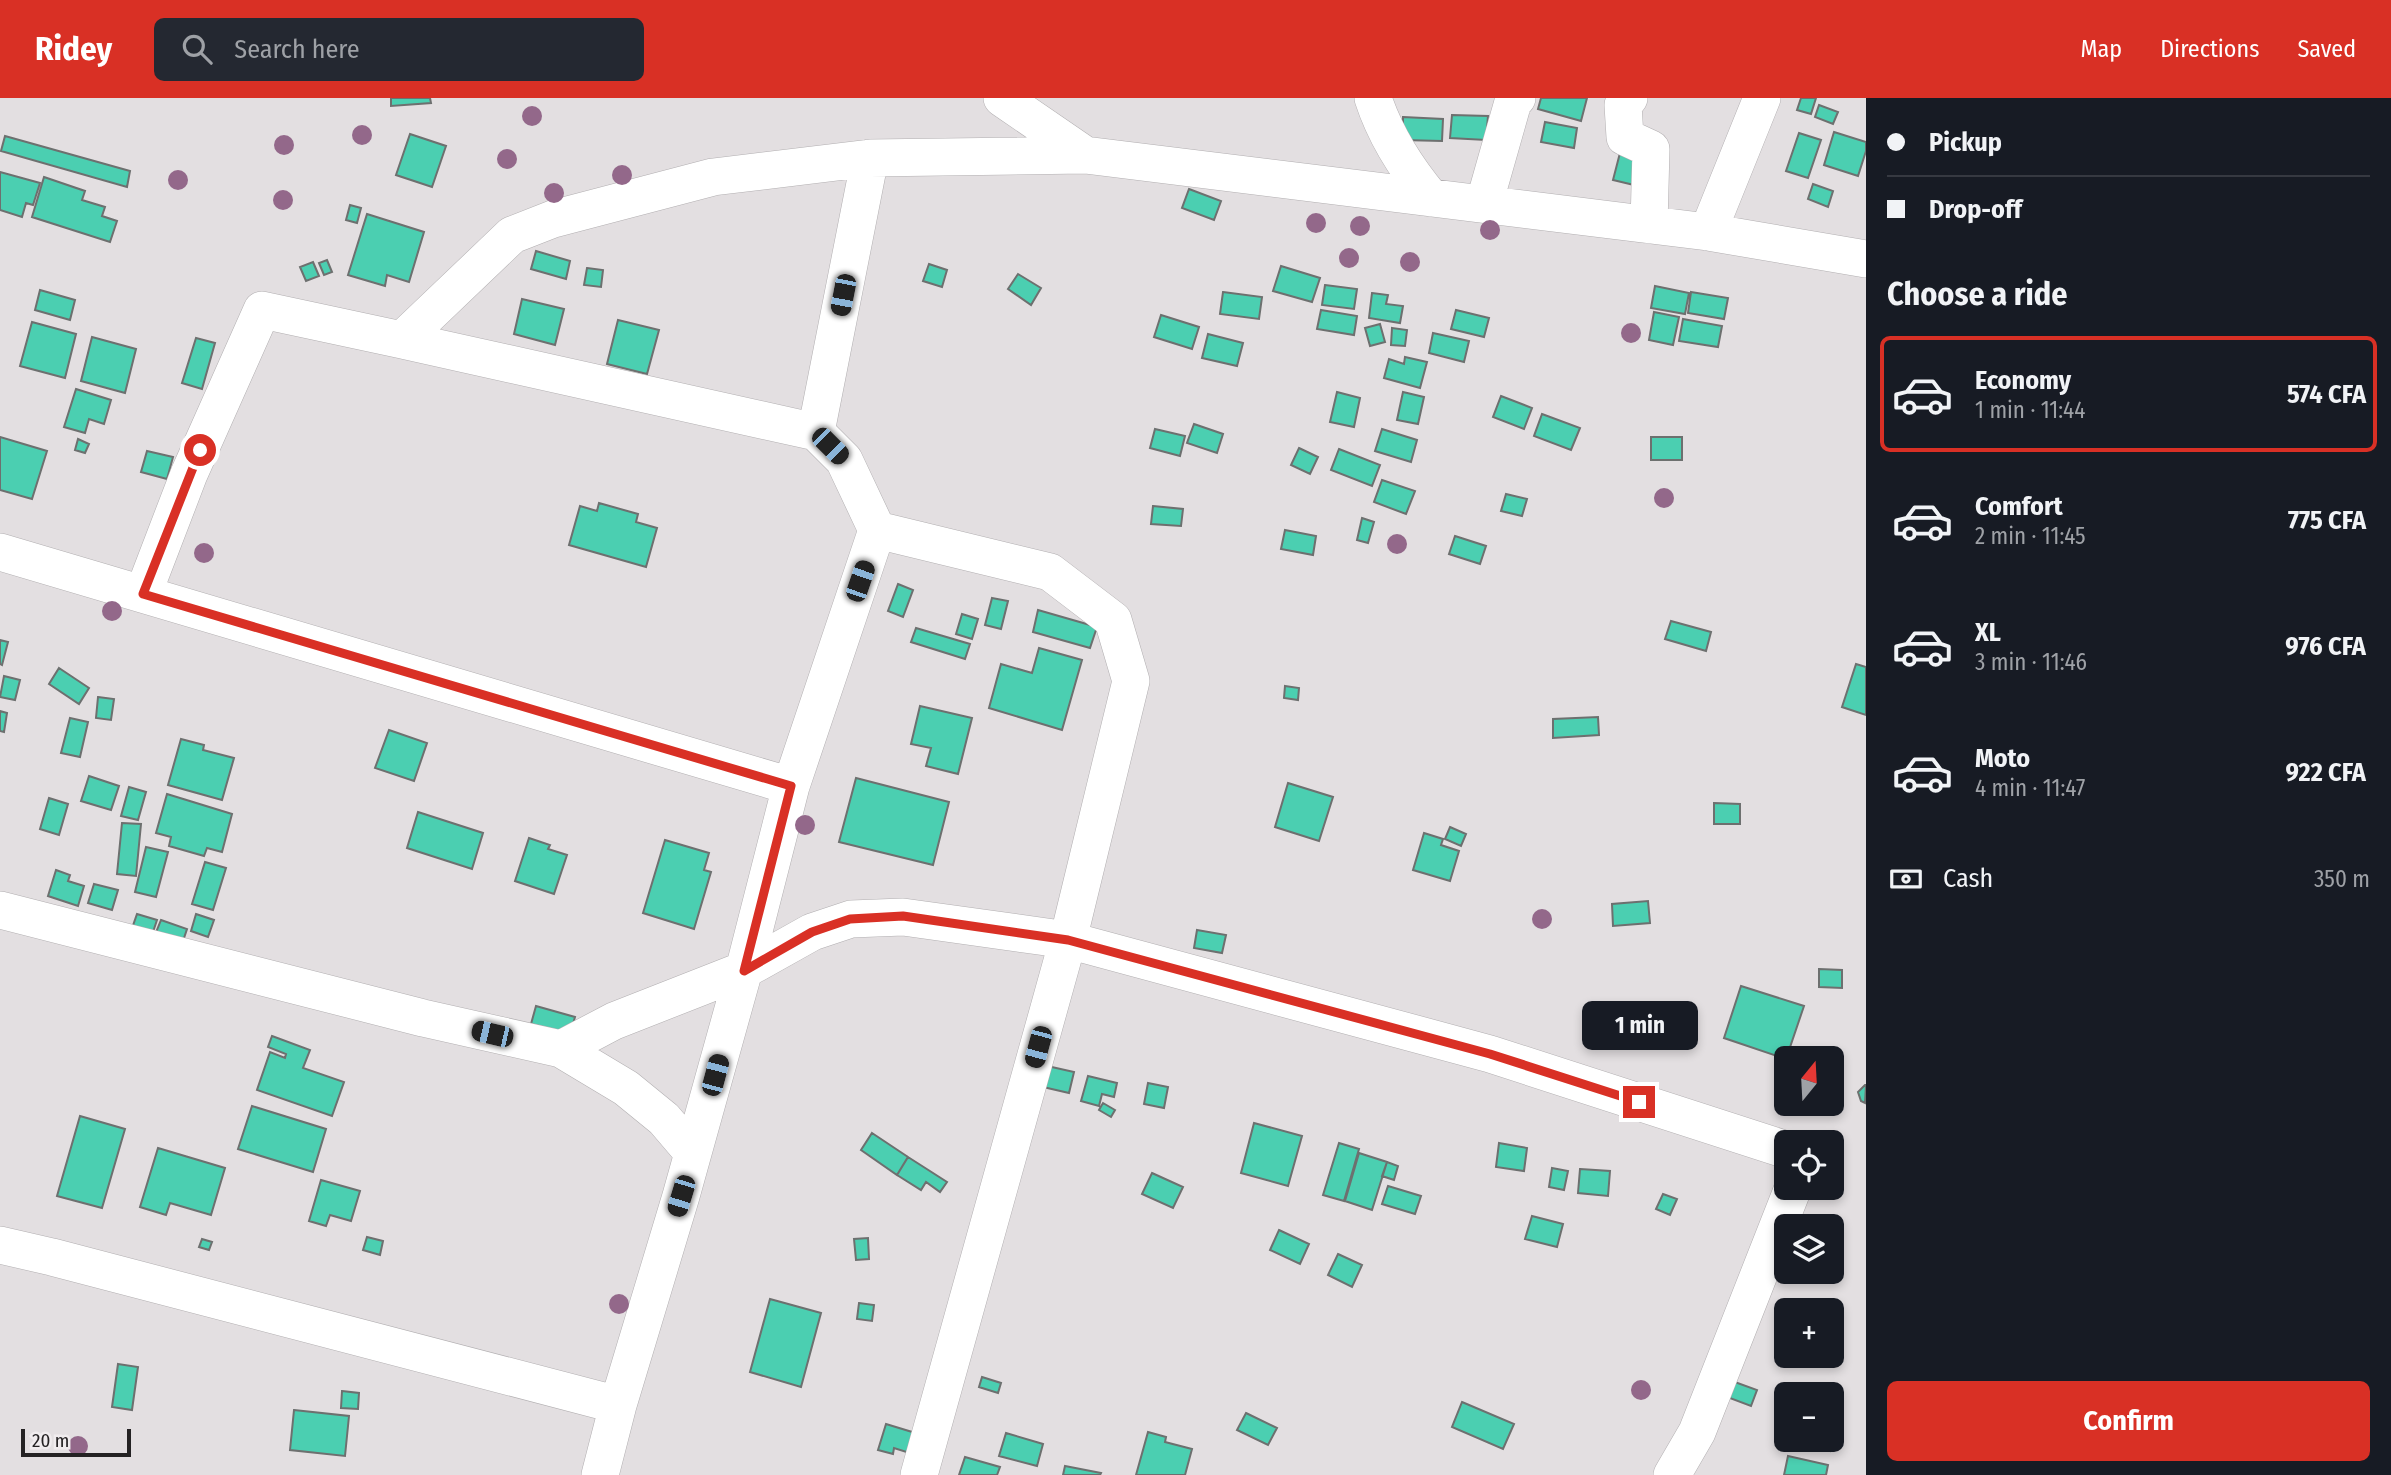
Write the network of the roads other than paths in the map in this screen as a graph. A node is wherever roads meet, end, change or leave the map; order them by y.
1 (1002, 98) edge
2 (1373, 98) edge
3 (1517, 98) edge
4 (1629, 98) edge
5 (1762, 98) edge
6 (1085, 155) junction
7 (870, 158) junction
8 (1431, 198) junction
9 (1484, 204) junction
10 (1649, 225) junction
11 (1708, 232) junction
12 (1866, 259) edge
13 (402, 340) junction
14 (816, 432) junction
15 (877, 530) junction
16 (0, 552) edge
17 (143, 594) junction
18 (791, 786) junction
19 (0, 910) edge
20 (1068, 940) junction
21 (744, 971) junction
22 (561, 1049) junction
23 (1774, 1146) edge
24 (693, 1153) junction
25 (1788, 1200) edge
26 (0, 1245) edge
27 (618, 1405) junction
28 (600, 1475) edge
29 (919, 1475) edge
30 (1672, 1475) edge

1 - 6 street
2 - 8 street
3 - 9 street
4 - 10 street
5 - 11 street
6 - 7 street
6 - 8 street
7 - 13 street
7 - 14 street
8 - 9 street
9 - 10 street
10 - 11 street
11 - 12 street
13 - 14 street
13 - 17 street
14 - 15 street
15 - 18 street
15 - 20 street
16 - 17 street
17 - 18 street
18 - 21 street
19 - 22 street
20 - 21 street
20 - 23 street
20 - 29 street
21 - 22 street
21 - 24 street
22 - 24 street
24 - 27 street
25 - 30 street
26 - 27 street
27 - 28 street

